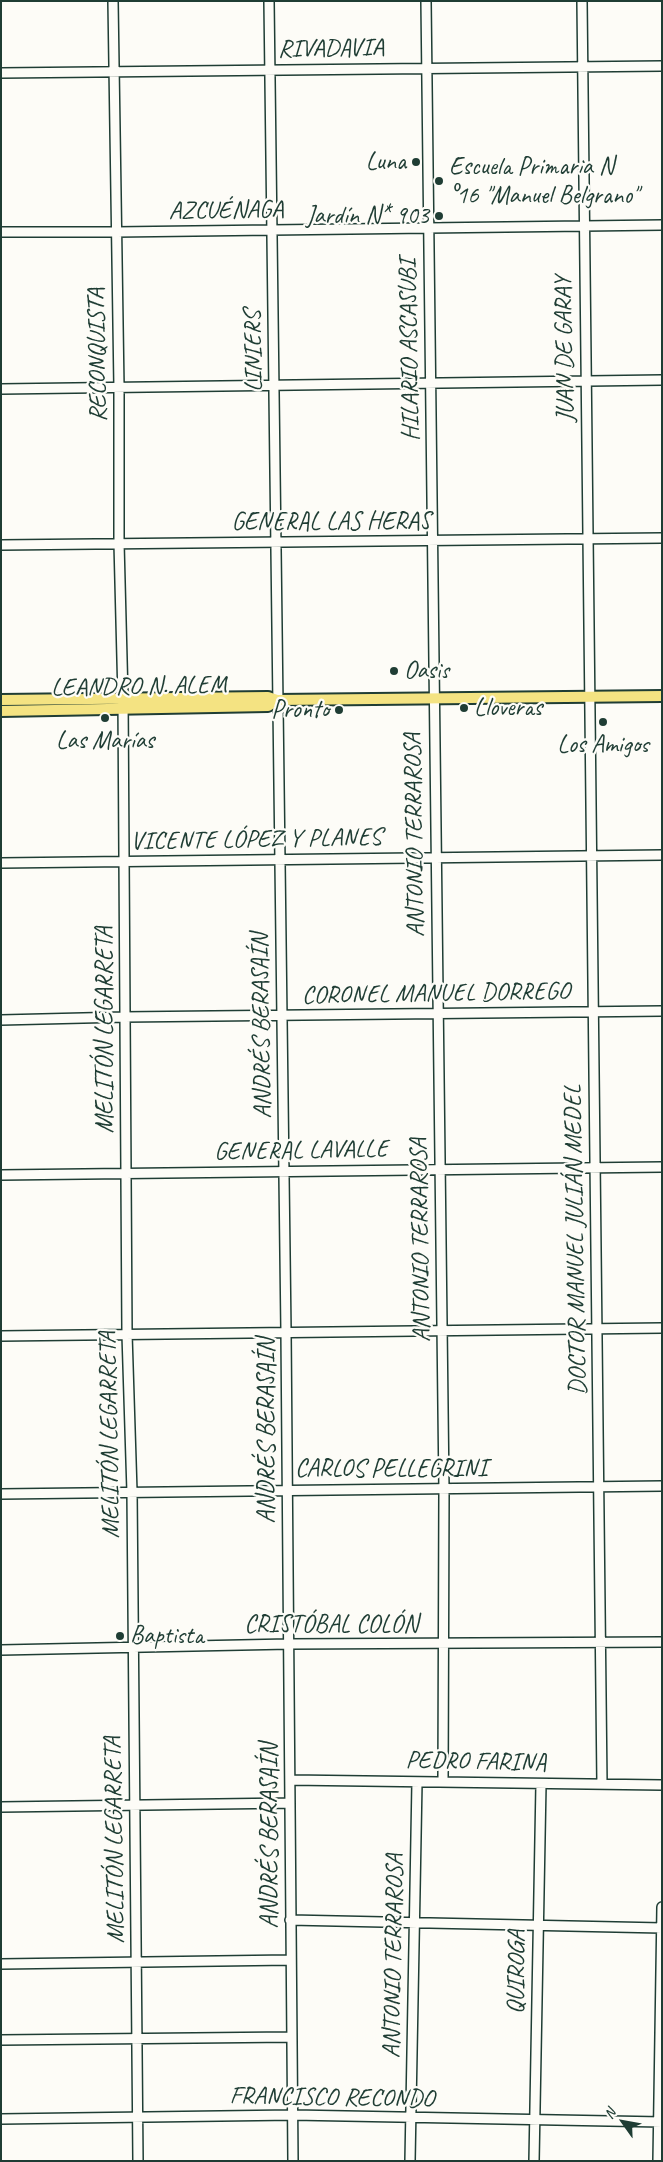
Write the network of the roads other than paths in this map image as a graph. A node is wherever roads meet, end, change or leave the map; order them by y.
1 (113, 1) edge
2 (269, 1) edge
3 (426, 1) edge
4 (582, 1) edge
5 (582, 66) junction
6 (662, 66) edge
7 (427, 68) junction
8 (270, 70) junction
9 (114, 72) junction
10 (1, 73) edge
11 (662, 225) edge
12 (583, 226) junction
13 (428, 228) junction
14 (272, 230) junction
15 (1, 232) edge
16 (116, 232) junction
17 (585, 380) junction
18 (662, 380) edge
19 (431, 384) junction
20 (274, 385) junction
21 (118, 388) junction
22 (1, 389) edge
23 (662, 538) edge
24 (589, 539) junction
25 (433, 541) junction
26 (118, 543) junction
27 (276, 543) junction
28 (1, 544) edge
29 (662, 696) edge
30 (433, 697) junction
31 (589, 697) junction
32 (1, 700) edge
33 (277, 700) junction
34 (122, 703) junction
35 (1, 711) edge
36 (662, 855) edge
37 (435, 857) junction
38 (591, 857) junction
39 (279, 859) junction
40 (124, 861) junction
41 (1, 863) edge
42 (662, 1011) edge
43 (594, 1012) junction
44 (437, 1013) junction
45 (124, 1017) junction
46 (282, 1017) junction
47 (1, 1020) edge
48 (596, 1167) junction
49 (662, 1167) edge
50 (440, 1169) junction
51 (284, 1170) junction
52 (126, 1174) junction
53 (1, 1176) edge
54 (596, 1328) junction
55 (662, 1328) edge
56 (442, 1330) junction
57 (286, 1332) junction
58 (128, 1334) junction
59 (1, 1336) edge
60 (599, 1486) junction
61 (662, 1486) edge
62 (288, 1489) junction
63 (444, 1489) junction
64 (132, 1492) junction
65 (1, 1494) edge
66 (662, 1642) edge
67 (601, 1643) junction
68 (289, 1644) junction
69 (444, 1645) junction
70 (133, 1649) junction
71 (1, 1650) edge
72 (290, 1780) junction
73 (417, 1782) junction
74 (443, 1782) junction
75 (602, 1783) junction
76 (541, 1784) junction
77 (662, 1785) edge
78 (290, 1803) junction
79 (134, 1806) junction
80 (1, 1808) edge
81 (662, 1907) edge
82 (290, 1920) junction
83 (415, 1923) junction
84 (538, 1924) junction
85 (662, 1928) edge
86 (290, 1960) junction
87 (136, 1962) junction
88 (1, 1964) edge
89 (292, 2037) junction
90 (136, 2039) junction
91 (1, 2040) edge
92 (293, 2115) junction
93 (137, 2118) junction
94 (411, 2118) junction
95 (1, 2119) edge
96 (534, 2121) junction
97 (660, 2122) edge
98 (138, 2161) edge
99 (293, 2161) edge
100 (410, 2161) edge
101 (534, 2161) edge
102 (658, 2161) edge

1 - 9 street, RECONQUISTA
2 - 8 street, LINIERS
3 - 7 street, HILARIO ASCASUBI
4 - 5 street, JUAN DE GARAY
5 - 6 street, RIVADAVIA
5 - 7 street, RIVADAVIA
5 - 12 street, JUAN DE GARAY
7 - 8 street, RIVADAVIA
7 - 13 street, HILARIO ASCASUBI
8 - 9 street, RIVADAVIA
8 - 14 street, LINIERS
9 - 10 street, RIVADAVIA
9 - 16 street, RECONQUISTA
11 - 12 street, AZCUÉNAGA
12 - 13 street, AZCUÉNAGA
12 - 17 street, JUAN DE GARAY
13 - 14 street, AZCUÉNAGA
13 - 19 street, HILARIO ASCASUBI
14 - 16 street, AZCUÉNAGA
14 - 20 street, LINIERS
15 - 16 street, AZCUÉNAGA
16 - 21 street, RECONQUISTA
17 - 18 street
17 - 19 street
17 - 24 street, JUAN DE GARAY
19 - 20 street
19 - 25 street, HILARIO ASCASUBI
20 - 21 street
20 - 27 street, LINIERS
21 - 22 street
21 - 26 street, RECONQUISTA
23 - 24 street, GENERAL LAS HERAS
24 - 25 street, GENERAL LAS HERAS
24 - 31 street, JUAN DE GARAY
25 - 27 street, GENERAL LAS HERAS
25 - 30 street, HILARIO ASCASUBI
26 - 27 street, GENERAL LAS HERAS
26 - 28 street, GENERAL LAS HERAS
26 - 34 street, RECONQUISTA
27 - 33 street, LINIERS
29 - 31 main road, LEANDRO N. ALEM
30 - 31 main road, LEANDRO N. ALEM
30 - 33 main road, LEANDRO N. ALEM
30 - 37 street, ANTONIO TERRAROSA
31 - 38 street, DOCTOR MANUEL JULIÁN MEDEL
32 - 34 main road, LEANDRO N. ALEM
33 - 34 main road, LEANDRO N. ALEM
33 - 39 street, ANDRÉS BERASAÍN
34 - 35 main road, LEANDRO N. ALEM
34 - 40 street, MELITÓN LEGARRETA
36 - 38 street, VICENTE LÓPEZ Y PLANES
37 - 38 street, VICENTE LÓPEZ Y PLANES
37 - 39 street, VICENTE LÓPEZ Y PLANES
37 - 44 street, ANTONIO TERRAROSA
38 - 43 street, DOCTOR MANUEL JULIÁN MEDEL
39 - 40 street, VICENTE LÓPEZ Y PLANES
39 - 46 street, ANDRÉS BERASAÍN
40 - 41 street, VICENTE LÓPEZ Y PLANES
40 - 45 street, MELITÓN LEGARRETA
42 - 43 street, CORONEL MANUEL DORREGO
43 - 44 street, CORONEL MANUEL DORREGO
43 - 48 street, DOCTOR MANUEL JULIÁN MEDEL
44 - 46 street, CORONEL MANUEL DORREGO
44 - 50 street, ANTONIO TERRAROSA
45 - 46 street, CORONEL MANUEL DORREGO
45 - 47 street, CORONEL MANUEL DORREGO
45 - 52 street, MELITÓN LEGARRETA
46 - 51 street, ANDRÉS BERASAÍN
48 - 49 street, GENERAL LAVALLE
48 - 50 street, GENERAL LAVALLE
48 - 54 street, DOCTOR MANUEL JULIÁN MEDEL
50 - 51 street, GENERAL LAVALLE
50 - 56 street, ANTONIO TERRAROSA
51 - 52 street, GENERAL LAVALLE
51 - 57 street, ANDRÉS BERASAÍN
52 - 53 street, GENERAL LAVALLE
52 - 58 street, MELITÓN LEGARRETA
54 - 55 street
54 - 56 street
54 - 60 street, DOCTOR MANUEL JULIÁN MEDEL
56 - 57 street
56 - 63 street, ANTONIO TERRAROSA
57 - 58 street
57 - 62 street, ANDRÉS BERASAÍN
58 - 59 street
58 - 64 street, MELITÓN LEGARRETA
60 - 61 street, CARLOS PELLEGRINI
60 - 63 street, CARLOS PELLEGRINI
60 - 67 street, DOCTOR MANUEL JULIÁN MEDEL
62 - 63 street, CARLOS PELLEGRINI
62 - 64 street, CARLOS PELLEGRINI
62 - 68 street, ANDRÉS BERASAÍN
63 - 69 street, ANTONIO TERRAROSA
64 - 65 street, CARLOS PELLEGRINI
64 - 70 street, MELITÓN LEGARRETA
66 - 67 street, CRISTÓBAL COLÓN
67 - 69 street, CRISTÓBAL COLÓN
67 - 75 street, DOCTOR MANUEL JULIÁN MEDEL
68 - 69 street, CRISTÓBAL COLÓN
68 - 70 street, CRISTÓBAL COLÓN
68 - 72 street, ANDRÉS BERASAÍN
69 - 74 street, ANTONIO TERRAROSA
70 - 71 street, CRISTÓBAL COLÓN
70 - 79 street, MELITÓN LEGARRETA
72 - 73 street, PEDRO FARINA
72 - 78 street, ANDRÉS BERASAÍN
73 - 74 street, PEDRO FARINA
73 - 83 street, ANTONIO TERRAROSA
74 - 76 street, PEDRO FARINA
75 - 76 street, PEDRO FARINA
75 - 77 street, PEDRO FARINA
76 - 84 street, QUIROGA
78 - 79 street
78 - 82 street, ANDRÉS BERASAÍN
79 - 80 street
79 - 87 street, MELITÓN LEGARRETA
81 - 85 street
82 - 83 street
82 - 86 street, ANDRÉS BERASAÍN
83 - 84 street
83 - 94 street, ANTONIO TERRAROSA
84 - 85 street
84 - 96 street, QUIROGA
85 - 97 street
86 - 87 street
86 - 89 street, ANDRÉS BERASAÍN
87 - 88 street
87 - 90 street, MELITÓN LEGARRETA
89 - 90 street
89 - 92 street, ANDRÉS BERASAÍN
90 - 91 street
90 - 93 street, MELITÓN LEGARRETA
92 - 93 street, FRANCISCO RECONDO
92 - 94 street, FRANCISCO RECONDO
92 - 99 street, ANDRÉS BERASAÍN
93 - 95 street, FRANCISCO RECONDO
93 - 98 street, MELITÓN LEGARRETA
94 - 96 street, FRANCISCO RECONDO
94 - 100 street, ANTONIO TERRAROSA
96 - 97 street, FRANCISCO RECONDO
96 - 101 street, QUIROGA
97 - 102 street

